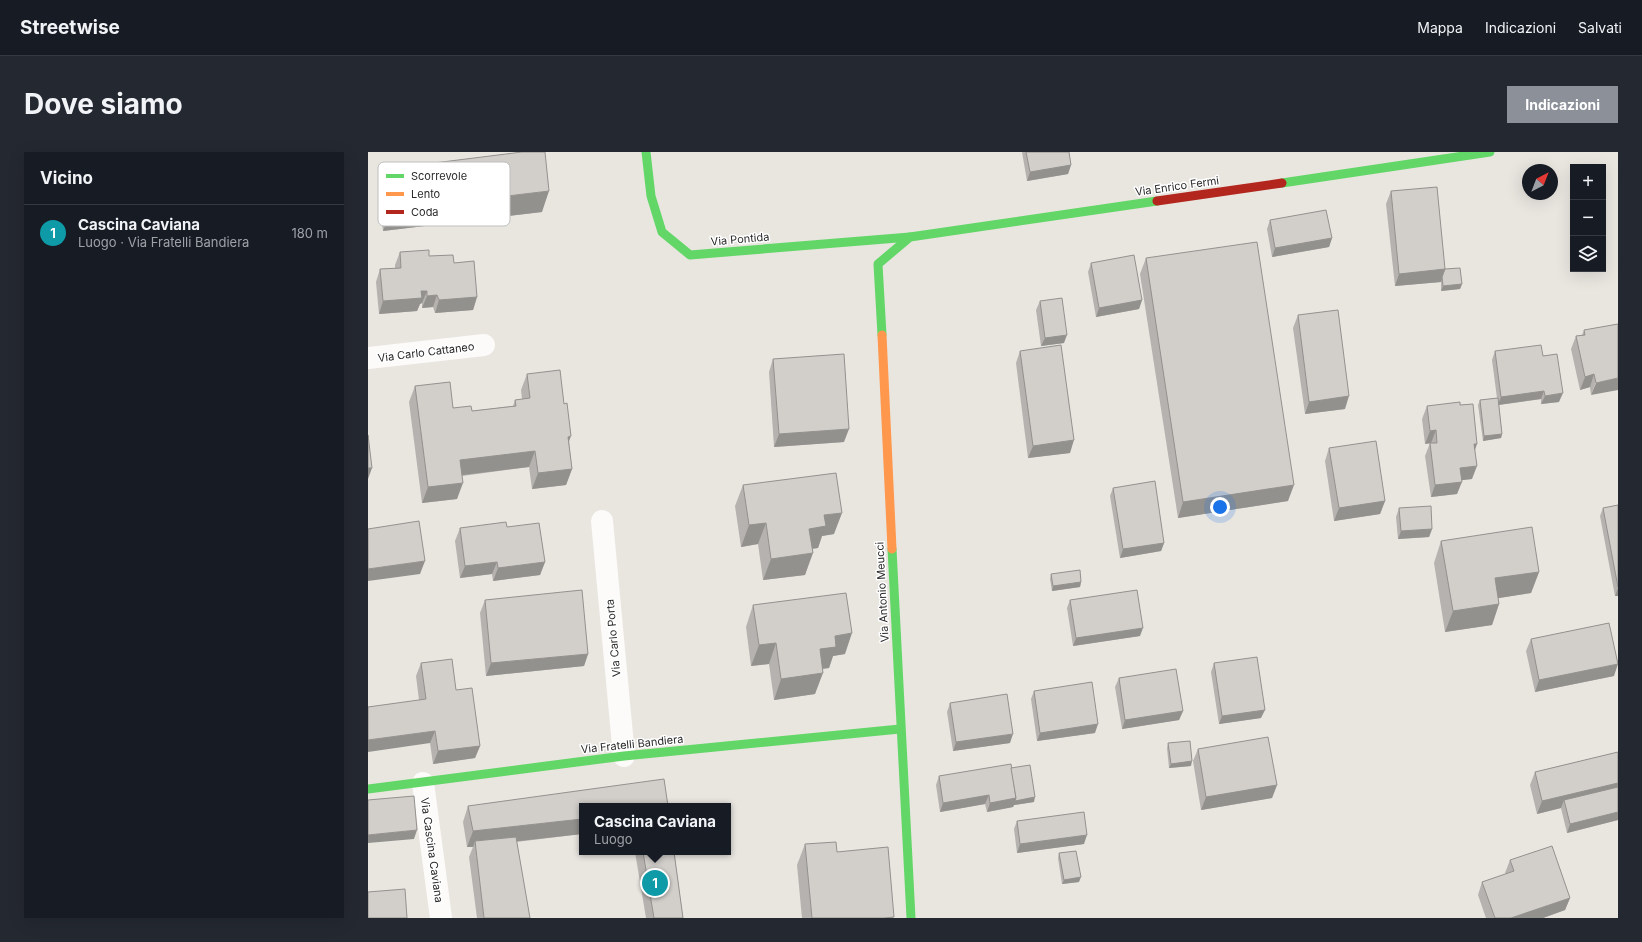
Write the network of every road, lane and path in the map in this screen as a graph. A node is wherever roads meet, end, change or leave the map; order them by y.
1 (646, 152) edge
2 (1490, 152) edge
3 (910, 237) junction
4 (484, 345) dead end
5 (368, 358) edge
6 (602, 521) dead end
7 (900, 729) junction
8 (624, 756) junction
9 (423, 783) junction
10 (368, 790) edge
11 (441, 918) edge
12 (911, 918) edge

1 - 3 street, Via Pontida
2 - 3 street, Via Enrico Fermi
3 - 7 street, Via Antonio Meucci
4 - 5 street, Via Carlo Cattaneo
6 - 8 street, Via Carlo Porta
7 - 8 street, Via Fratelli Bandiera
7 - 12 street, Via Antonio Meucci
8 - 9 street, Via Fratelli Bandiera
9 - 10 street, Via Fratelli Bandiera
9 - 11 street, Via Cascina Caviana

